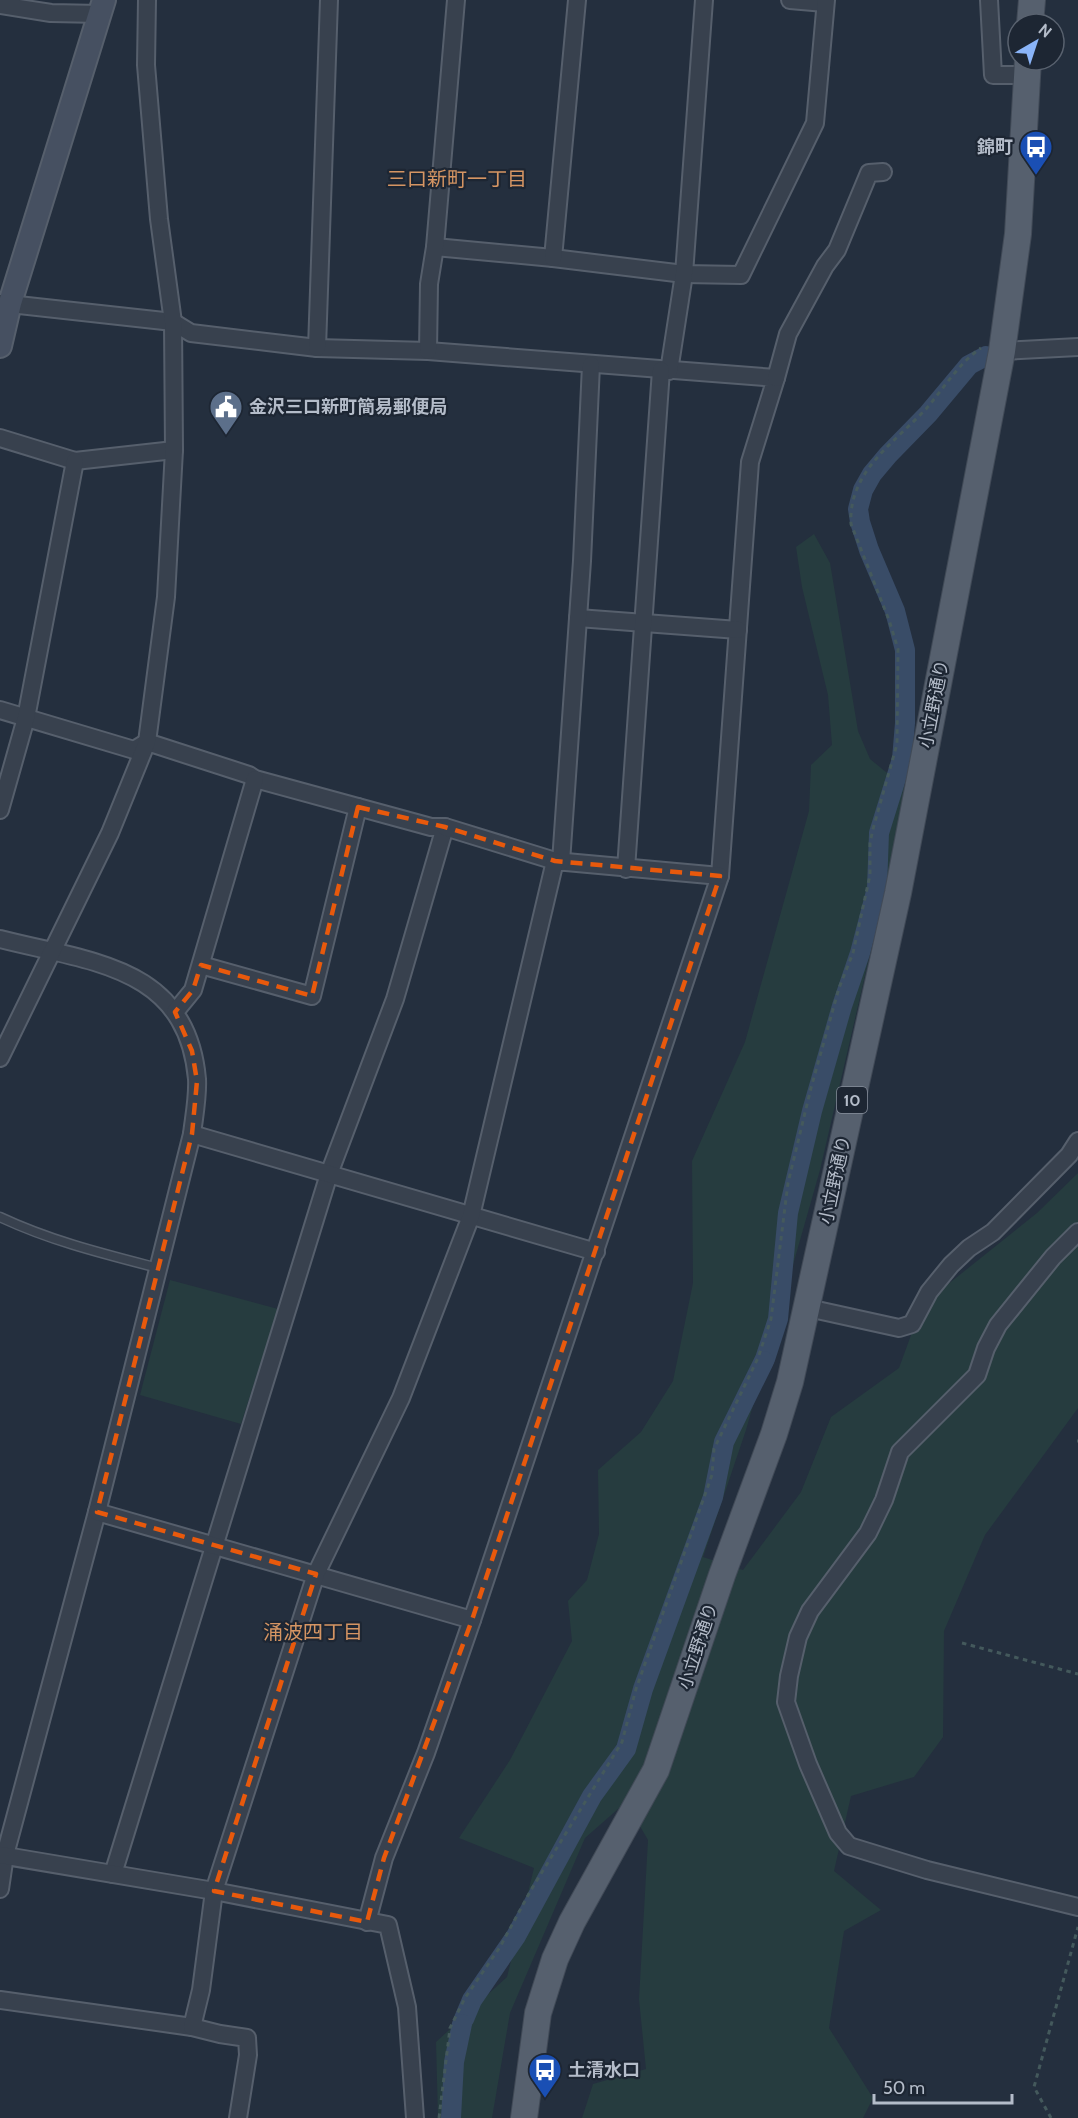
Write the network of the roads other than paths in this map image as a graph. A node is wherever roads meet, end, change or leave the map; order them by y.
1 (147, 0) edge
2 (329, 0) edge
3 (456, 0) edge
4 (577, 0) edge
5 (704, 0) edge
6 (790, 0) edge
7 (989, 0) edge
8 (825, 2) edge
9 (0, 5) edge
10 (102, 7) edge
11 (1008, 72) edge
12 (1027, 72) edge
13 (883, 172) dead end
14 (435, 247) junction
15 (553, 258) junction
16 (684, 274) junction
17 (5, 303) edge
18 (173, 322) junction
19 (0, 346) edge
20 (1078, 347) edge
21 (317, 348) junction
22 (428, 351) junction
23 (1002, 351) junction
24 (591, 365) junction
25 (665, 370) junction
26 (776, 378) junction
27 (0, 438) edge
28 (174, 450) junction
29 (75, 460) junction
30 (578, 618) junction
31 (643, 624) junction
32 (738, 630) junction
33 (0, 710) edge
34 (26, 718) junction
35 (147, 742) junction
36 (255, 779) junction
37 (358, 807) junction
38 (0, 810) edge
39 (445, 827) junction
40 (558, 861) junction
41 (626, 868) junction
42 (720, 876) junction
43 (0, 939) edge
44 (52, 952) junction
45 (201, 965) junction
46 (175, 1012) junction
47 (0, 1058) edge
48 (192, 1134) junction
49 (1078, 1141) edge
50 (329, 1174) junction
51 (471, 1216) junction
52 (0, 1217) edge
53 (1078, 1232) edge
54 (596, 1252) junction
55 (158, 1268) junction
56 (808, 1308) junction
57 (97, 1512) junction
58 (215, 1545) junction
59 (316, 1574) junction
60 (472, 1620) junction
61 (2, 1855) edge
62 (113, 1874) junction
63 (0, 1889) edge
64 (214, 1891) junction
65 (1078, 1907) edge
66 (367, 1922) junction
67 (0, 2000) edge
68 (192, 2028) junction
69 (238, 2118) edge
70 (415, 2118) edge
71 (525, 2118) edge

1 - 18 street
2 - 21 street
3 - 14 street
4 - 15 street
5 - 16 street
6 - 8 street
7 - 11 street
8 - 16 street
9 - 10 street
10 - 17 street
12 - 23 main road, 小立野通り / 10
13 - 26 street
14 - 15 street
14 - 22 street
15 - 16 street
16 - 25 street
17 - 18 street
17 - 19 street
18 - 21 street
18 - 28 street
20 - 23 street
21 - 22 street
22 - 24 street
23 - 56 main road, 小立野通り / 10
24 - 25 street
24 - 30 street
25 - 26 street
25 - 31 street
26 - 32 street
27 - 29 street
28 - 29 street
28 - 35 street
29 - 34 street
30 - 31 street
30 - 40 street
31 - 32 street
31 - 41 street
32 - 42 street
33 - 34 street
34 - 35 street
34 - 38 street
35 - 36 street
35 - 44 street
36 - 37 street
36 - 45 street
37 - 39 street
37 - 45 street
39 - 40 street
39 - 50 street
40 - 41 street
40 - 51 street
41 - 42 street
42 - 54 street
43 - 44 street
44 - 46 street
44 - 47 street
45 - 46 street
46 - 48 street
48 - 50 street
48 - 55 street
49 - 56 street
50 - 51 street
50 - 58 street
51 - 54 street
51 - 59 street
52 - 55 lane
53 - 65 street
54 - 60 street
55 - 57 street
56 - 71 main road, 小立野通り / 10
57 - 58 street
57 - 61 street
58 - 59 street
58 - 62 street
59 - 60 street
59 - 64 street
60 - 66 street
61 - 62 street
61 - 63 street
62 - 64 street
64 - 66 street
64 - 68 street
66 - 70 street
67 - 68 street
68 - 69 street

